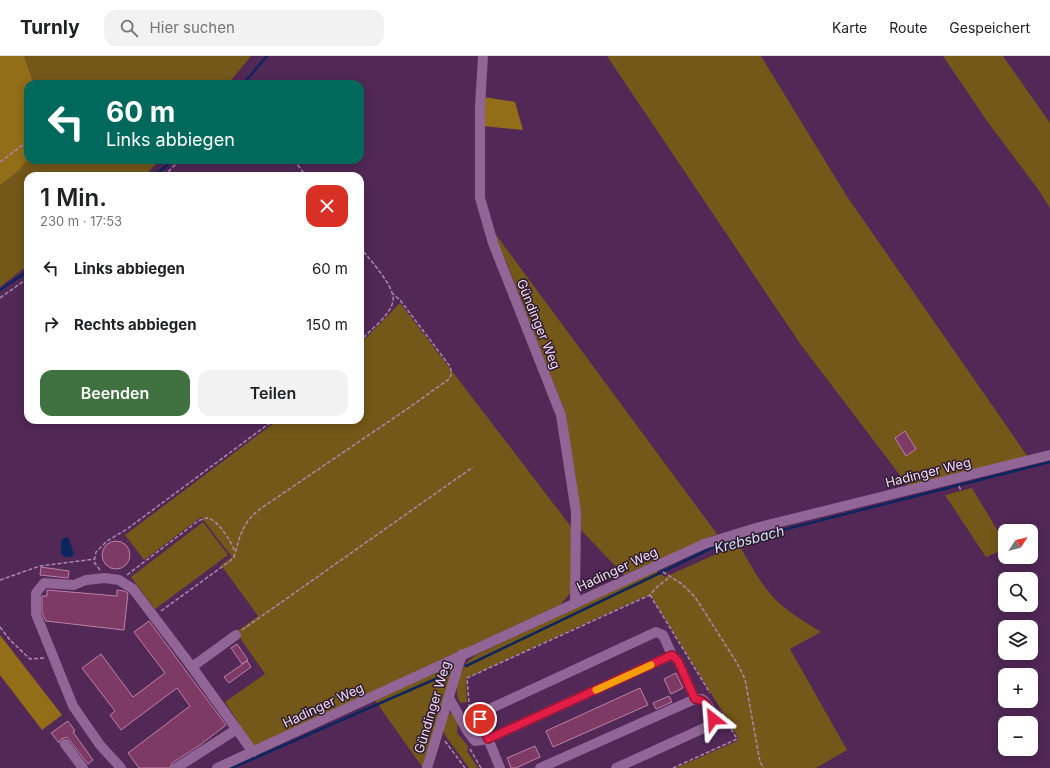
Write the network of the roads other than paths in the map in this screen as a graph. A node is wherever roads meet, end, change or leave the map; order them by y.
1 (483, 56) edge
2 (1050, 456) edge
3 (575, 603) junction
4 (236, 635) road end
5 (462, 654) junction
6 (672, 655) junction
7 (192, 666) junction
8 (449, 698) junction
9 (695, 699) junction
10 (237, 729) junction
11 (488, 739) junction
12 (65, 744) dead end
13 (253, 752) junction
14 (82, 768) edge
15 (121, 768) edge
16 (176, 768) edge
17 (217, 768) edge
18 (427, 768) edge
19 (500, 768) edge
20 (540, 768) edge
21 (616, 768) edge

1 - 3 street, Gündinger Weg
2 - 3 street, Hadinger Weg
3 - 5 street, Hadinger Weg
4 - 7 street
5 - 8 street, Gündinger Weg
5 - 13 street, Hadinger Weg
6 - 9 street
6 - 11 street
6 - 11 street
7 - 10 street
7 - 15 street
8 - 11 street
8 - 18 street, Gündinger Weg
9 - 20 street
9 - 21 street
10 - 13 street
10 - 16 street
11 - 19 street
12 - 14 street
13 - 17 street, Hadinger Weg

